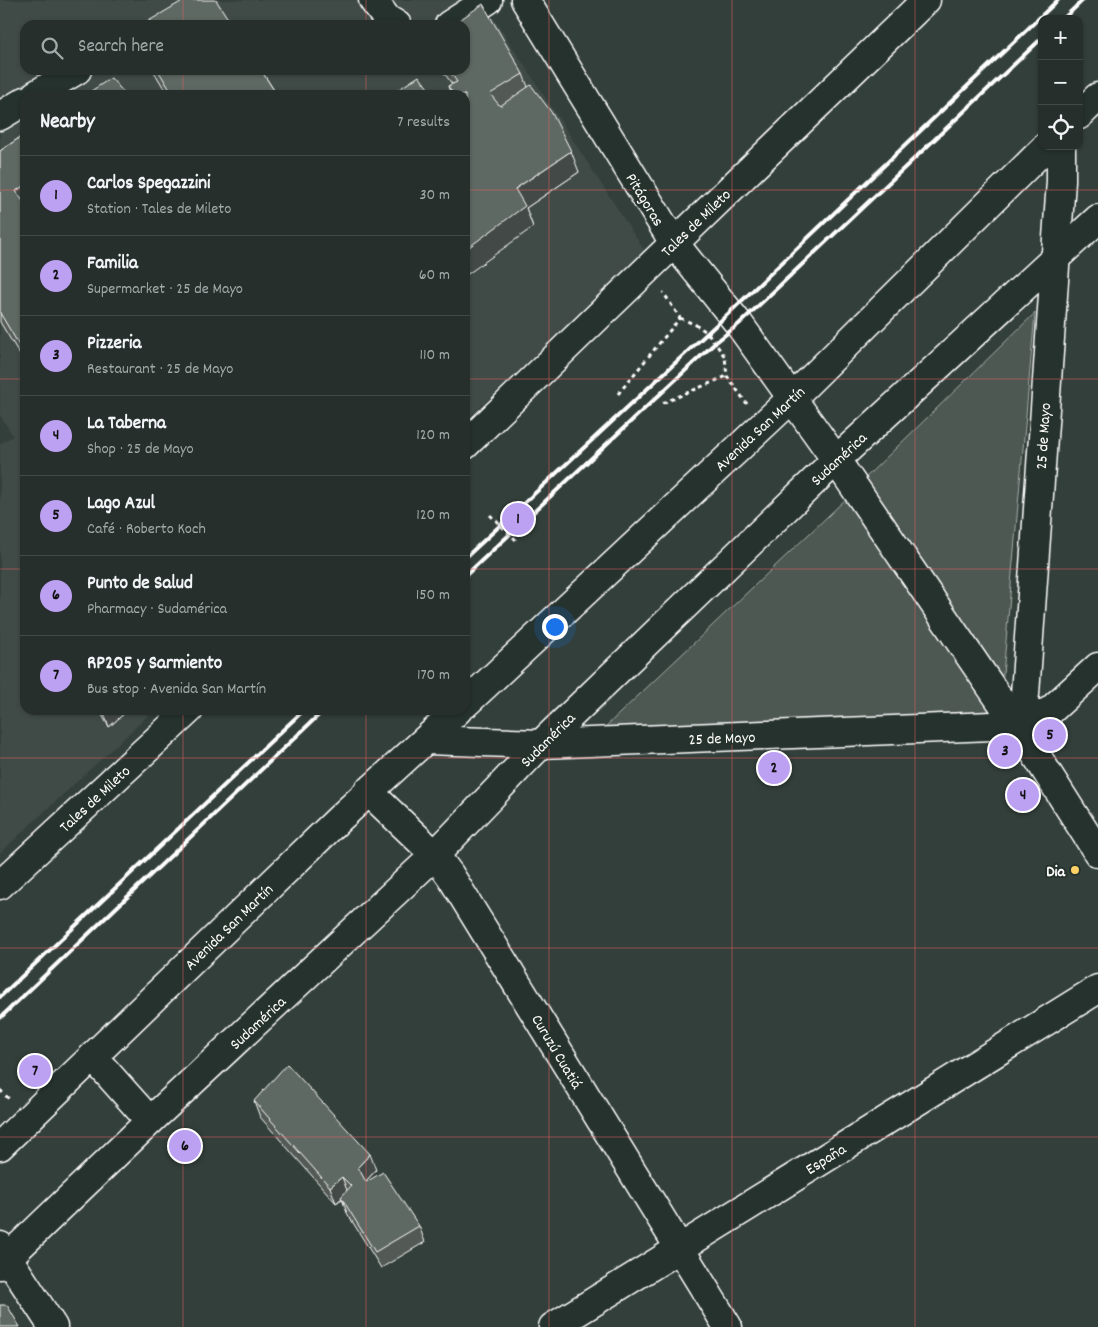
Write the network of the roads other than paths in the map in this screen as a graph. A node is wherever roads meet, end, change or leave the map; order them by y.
1 (373, 0) edge
2 (488, 0) edge
3 (525, 0) edge
4 (926, 0) edge
5 (388, 20) edge
6 (457, 20) edge
7 (69, 75) edge
8 (43, 90) edge
9 (1098, 98) edge
10 (20, 104) edge
11 (1083, 111) edge
12 (0, 116) edge
13 (1043, 150) edge
14 (1061, 150) edge
15 (1098, 219) edge
16 (674, 243) junction
17 (1054, 260) junction
18 (791, 399) junction
19 (470, 440) edge
20 (836, 460) junction
21 (1098, 667) edge
22 (470, 699) edge
23 (184, 715) edge
24 (453, 715) edge
25 (1017, 725) junction
26 (426, 740) junction
27 (541, 744) junction
28 (368, 791) junction
29 (1098, 853) edge
30 (435, 855) junction
31 (0, 885) edge
32 (1098, 989) edge
33 (93, 1057) junction
34 (150, 1121) junction
35 (0, 1146) edge
36 (679, 1249) junction
37 (3, 1256) edge
38 (53, 1327) edge
39 (553, 1327) edge
40 (728, 1327) edge

1 - 5 street
2 - 6 street
3 - 16 street, Pitágoras
4 - 16 street, Tales de Mileto
7 - 8 street
9 - 11 street
10 - 12 street
13 - 18 street, Avenida San Martín
14 - 17 street, 25 de Mayo
15 - 17 street, Sudamérica
16 - 18 street, Pitágoras
16 - 19 street, Tales de Mileto
17 - 20 street, Sudamérica
17 - 25 street, 25 de Mayo
18 - 20 street, Pitágoras
18 - 22 street, Avenida San Martín
20 - 25 street, Pitágoras
20 - 27 street, Sudamérica
21 - 25 street
23 - 31 street, Tales de Mileto
24 - 26 street, Avenida San Martín
25 - 27 street, 25 de Mayo
25 - 29 street
26 - 27 street, 25 de Mayo
26 - 28 street, Avenida San Martín
27 - 30 street, Sudamérica
28 - 30 street, Curuzú Cuatiá
28 - 33 street, Avenida San Martín
30 - 34 street, Sudamérica
30 - 36 street, Curuzú Cuatiá
32 - 36 street, España
33 - 34 street
33 - 35 street, Avenida San Martín
34 - 37 street, Sudamérica
36 - 39 street, España
36 - 40 street, Curuzú Cuatiá
37 - 38 street

